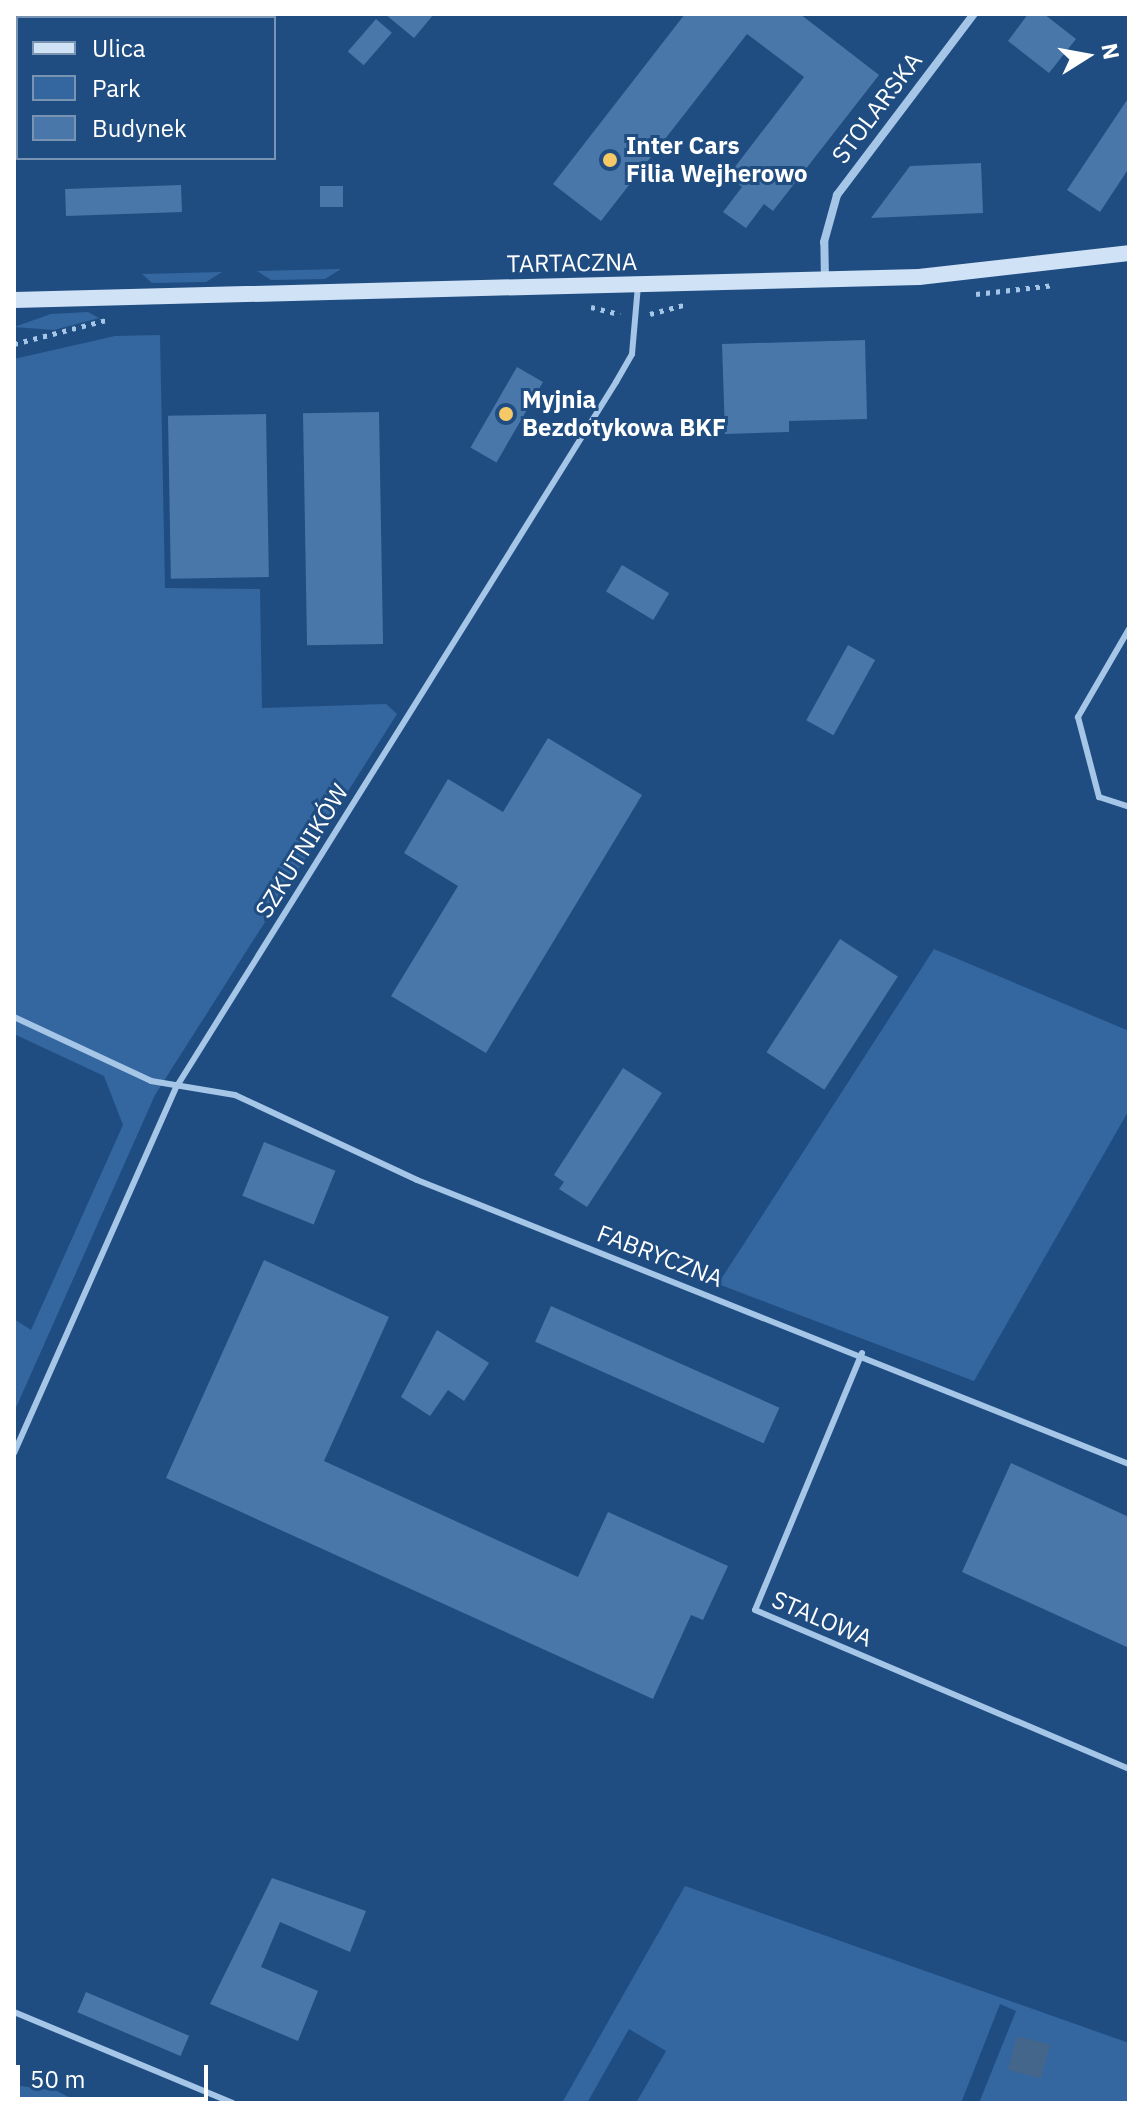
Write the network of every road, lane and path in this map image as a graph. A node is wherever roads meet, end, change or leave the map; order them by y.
1 (974, 14) edge
2 (1129, 253) edge
3 (825, 281) junction
4 (638, 285) junction
5 (14, 300) edge
6 (1129, 629) edge
7 (1129, 807) edge
8 (14, 1017) edge
9 (177, 1086) junction
10 (862, 1353) junction
11 (14, 1453) edge
12 (1129, 1464) edge
13 (1129, 1769) edge
14 (14, 2012) edge
15 (233, 2103) edge

1 - 3 street, STOLARSKA
2 - 3 street, TARTACZNA
3 - 4 street, TARTACZNA
4 - 5 street, TARTACZNA
4 - 9 lane, SZKUTNIKÓW
6 - 7 lane
8 - 9 lane, FABRYCZNA
9 - 10 lane, FABRYCZNA
9 - 11 lane, SZKUTNIKÓW
10 - 12 lane, FABRYCZNA
10 - 13 lane, STALOWA
14 - 15 lane

